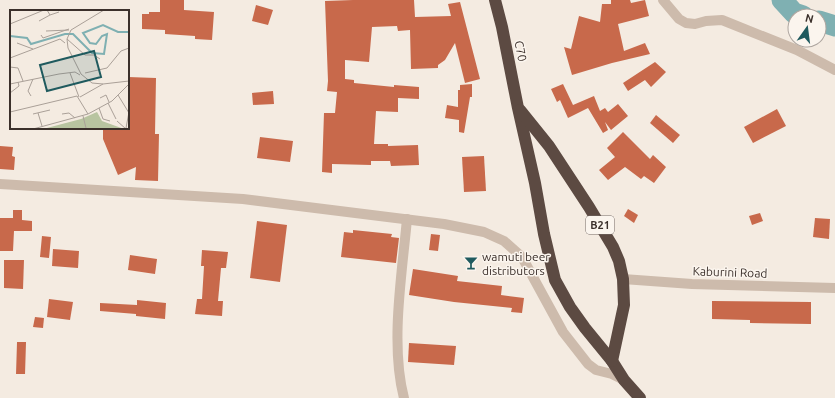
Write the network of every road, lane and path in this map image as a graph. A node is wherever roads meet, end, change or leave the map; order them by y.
1 (496, 0) edge
2 (663, 0) edge
3 (835, 70) edge
4 (518, 108) junction
5 (0, 184) edge
6 (406, 219) junction
7 (623, 279) junction
8 (835, 288) edge
9 (612, 361) junction
10 (624, 380) junction
11 (404, 398) edge
12 (640, 398) edge

1 - 4 highway, C70 / B21
2 - 3 street
4 - 7 highway, B21
4 - 9 highway, B21
5 - 6 street
6 - 10 street
6 - 11 street
7 - 8 street, Kaburini Road
7 - 9 highway, B21
9 - 10 highway, B21
10 - 12 highway, B21

